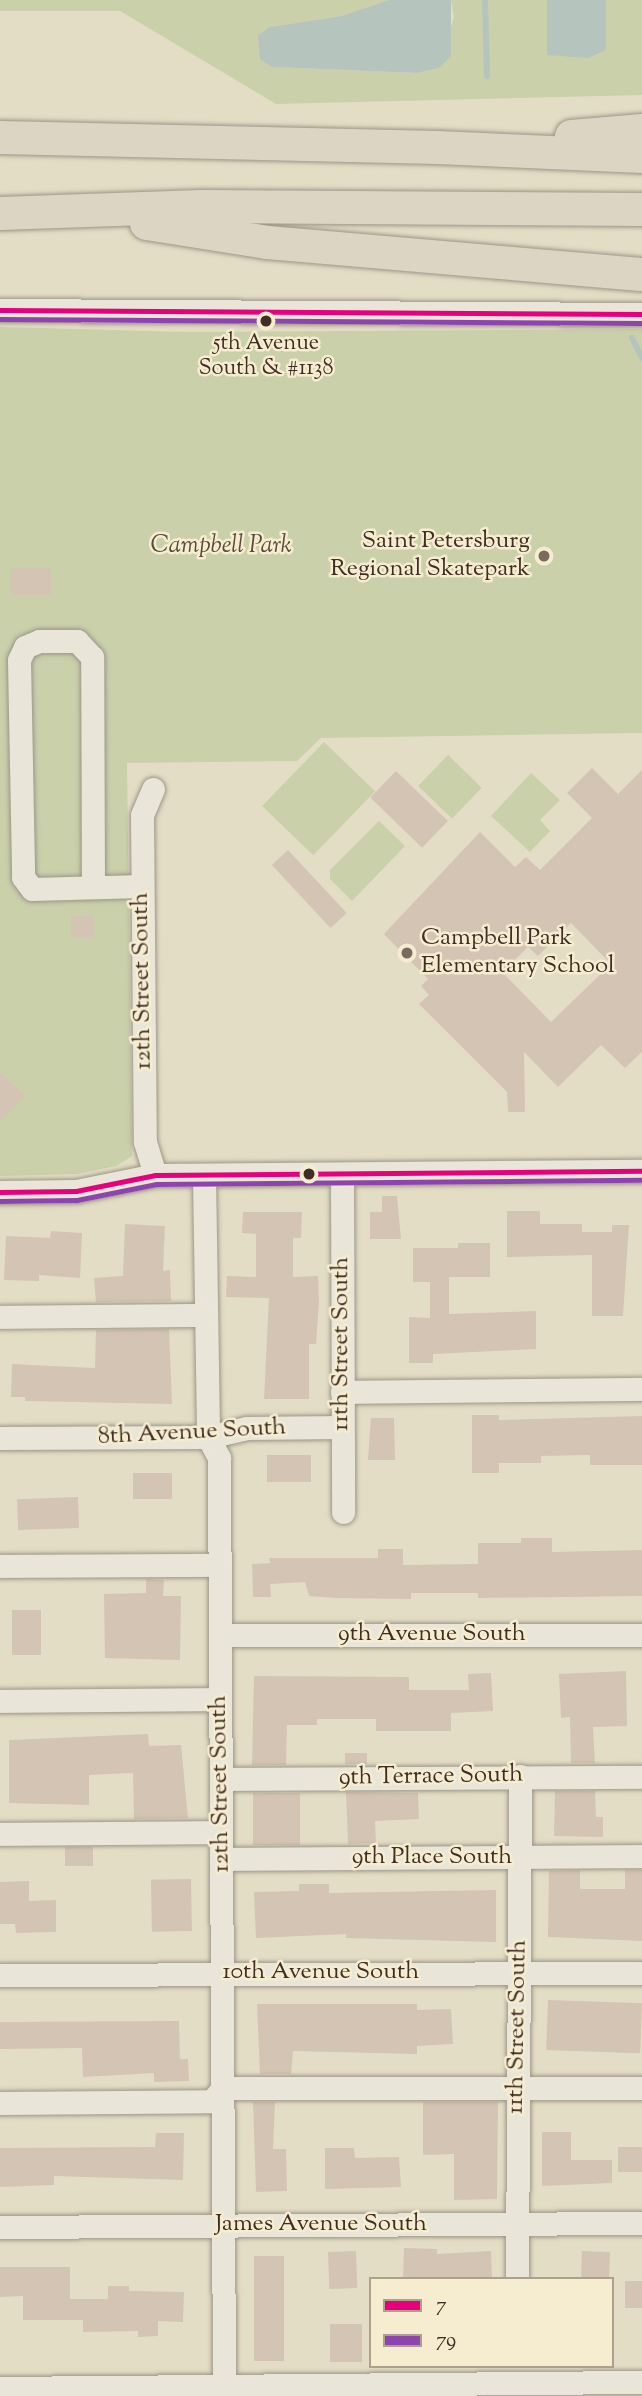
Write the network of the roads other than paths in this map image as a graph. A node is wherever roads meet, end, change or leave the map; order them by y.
1 (642, 130) edge
2 (0, 137) edge
3 (437, 147) junction
4 (642, 156) edge
5 (642, 209) edge
6 (0, 213) edge
7 (88, 214) junction
8 (642, 274) edge
9 (0, 310) edge
10 (642, 314) edge
11 (153, 789) dead end
12 (93, 887) junction
13 (142, 887) junction
14 (642, 1171) edge
15 (155, 1175) junction
16 (204, 1175) junction
17 (342, 1175) junction
18 (0, 1192) edge
19 (206, 1315) junction
20 (0, 1317) edge
21 (642, 1389) edge
22 (342, 1392) junction
23 (342, 1427) junction
24 (208, 1437) junction
25 (0, 1438) edge
26 (343, 1512) dead end
27 (220, 1565) junction
28 (0, 1566) edge
29 (642, 1634) edge
30 (222, 1635) junction
31 (218, 1699) junction
32 (0, 1700) edge
33 (520, 1776) junction
34 (642, 1777) edge
35 (221, 1779) junction
36 (222, 1832) junction
37 (0, 1834) edge
38 (642, 1856) edge
39 (520, 1857) junction
40 (222, 1859) junction
41 (222, 1973) junction
42 (642, 1973) edge
43 (519, 1974) junction
44 (0, 1975) edge
45 (517, 2087) junction
46 (223, 2088) junction
47 (642, 2088) edge
48 (0, 2103) edge
49 (516, 2223) junction
50 (642, 2223) edge
51 (225, 2225) junction
52 (0, 2227) edge
53 (517, 2277) edge
54 (517, 2375) edge
55 (642, 2382) edge
56 (0, 2388) edge
57 (224, 2391) edge

1 - 3 highway
2 - 3 highway
3 - 4 highway
5 - 7 highway
6 - 7 highway
7 - 8 highway
9 - 10 street
11 - 13 street, 12th Street South
12 - 12 street
12 - 13 street
13 - 15 street, 12th Street South
14 - 17 street
15 - 16 street
15 - 18 street
16 - 17 street
16 - 19 street, 12th Street South
17 - 22 street, 11th Street South
19 - 20 street
19 - 24 street, 12th Street South
21 - 22 street
22 - 23 street, 11th Street South
23 - 24 street, 8th Avenue South
23 - 26 street, 11th Street South
24 - 25 street, 8th Avenue South
24 - 27 street, 12th Street South
27 - 28 street
27 - 30 street, 12th Street South
29 - 30 street, 9th Avenue South
30 - 31 street, 12th Street South
31 - 32 street
31 - 35 street, 12th Street South
33 - 34 street, 9th Terrace South
33 - 35 street, 9th Terrace South
33 - 39 street, 11th Street South
35 - 36 street, 12th Street South
36 - 37 street
36 - 40 street, 12th Street South
38 - 39 street, 9th Place South
39 - 40 street, 9th Place South
39 - 43 street, 11th Street South
40 - 41 street, 12th Street South
41 - 43 street, 10th Avenue South
41 - 44 street, 10th Avenue South
41 - 46 street, 12th Street South
42 - 43 street, 10th Avenue South
43 - 45 street, 11th Street South
45 - 46 street
45 - 47 street
45 - 49 street, 11th Street South
46 - 48 street
46 - 51 street, 12th Street South
49 - 50 street, James Avenue South
49 - 51 street, James Avenue South
49 - 53 street, 11th Street South
51 - 52 street, James Avenue South
51 - 57 street, 12th Street South
54 - 55 street
54 - 57 street
56 - 57 street

